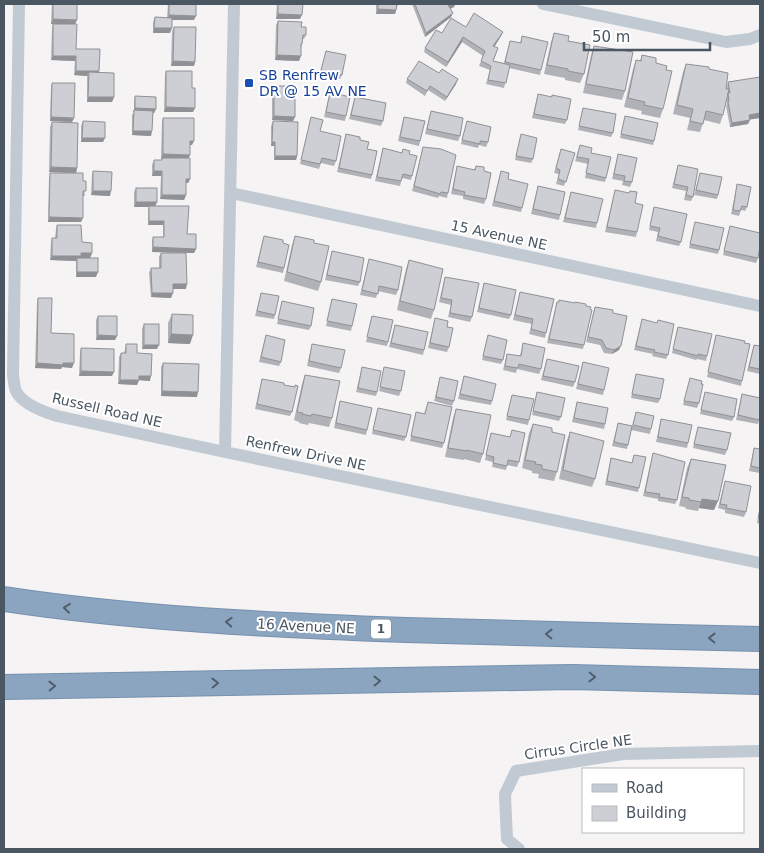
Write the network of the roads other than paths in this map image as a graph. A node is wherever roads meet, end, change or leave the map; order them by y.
1 (19, 4) edge
2 (234, 4) edge
3 (543, 4) edge
4 (760, 35) edge
5 (231, 194) junction
6 (760, 306) edge
7 (225, 452) junction
8 (760, 563) edge
9 (4, 599) edge
10 (760, 639) edge
11 (760, 682) edge
12 (4, 686) edge
13 (760, 751) edge
14 (519, 849) edge

1 - 7 street, Russell Road NE
2 - 5 street, Renfrew Drive NE
3 - 4 street
5 - 6 street, 15 Avenue NE
5 - 7 street, Renfrew Drive NE
7 - 8 street, Renfrew Drive NE
10 -> 9 highway, 16 Avenue NE / 1
12 -> 11 highway
13 - 14 street, Cirrus Circle NE

